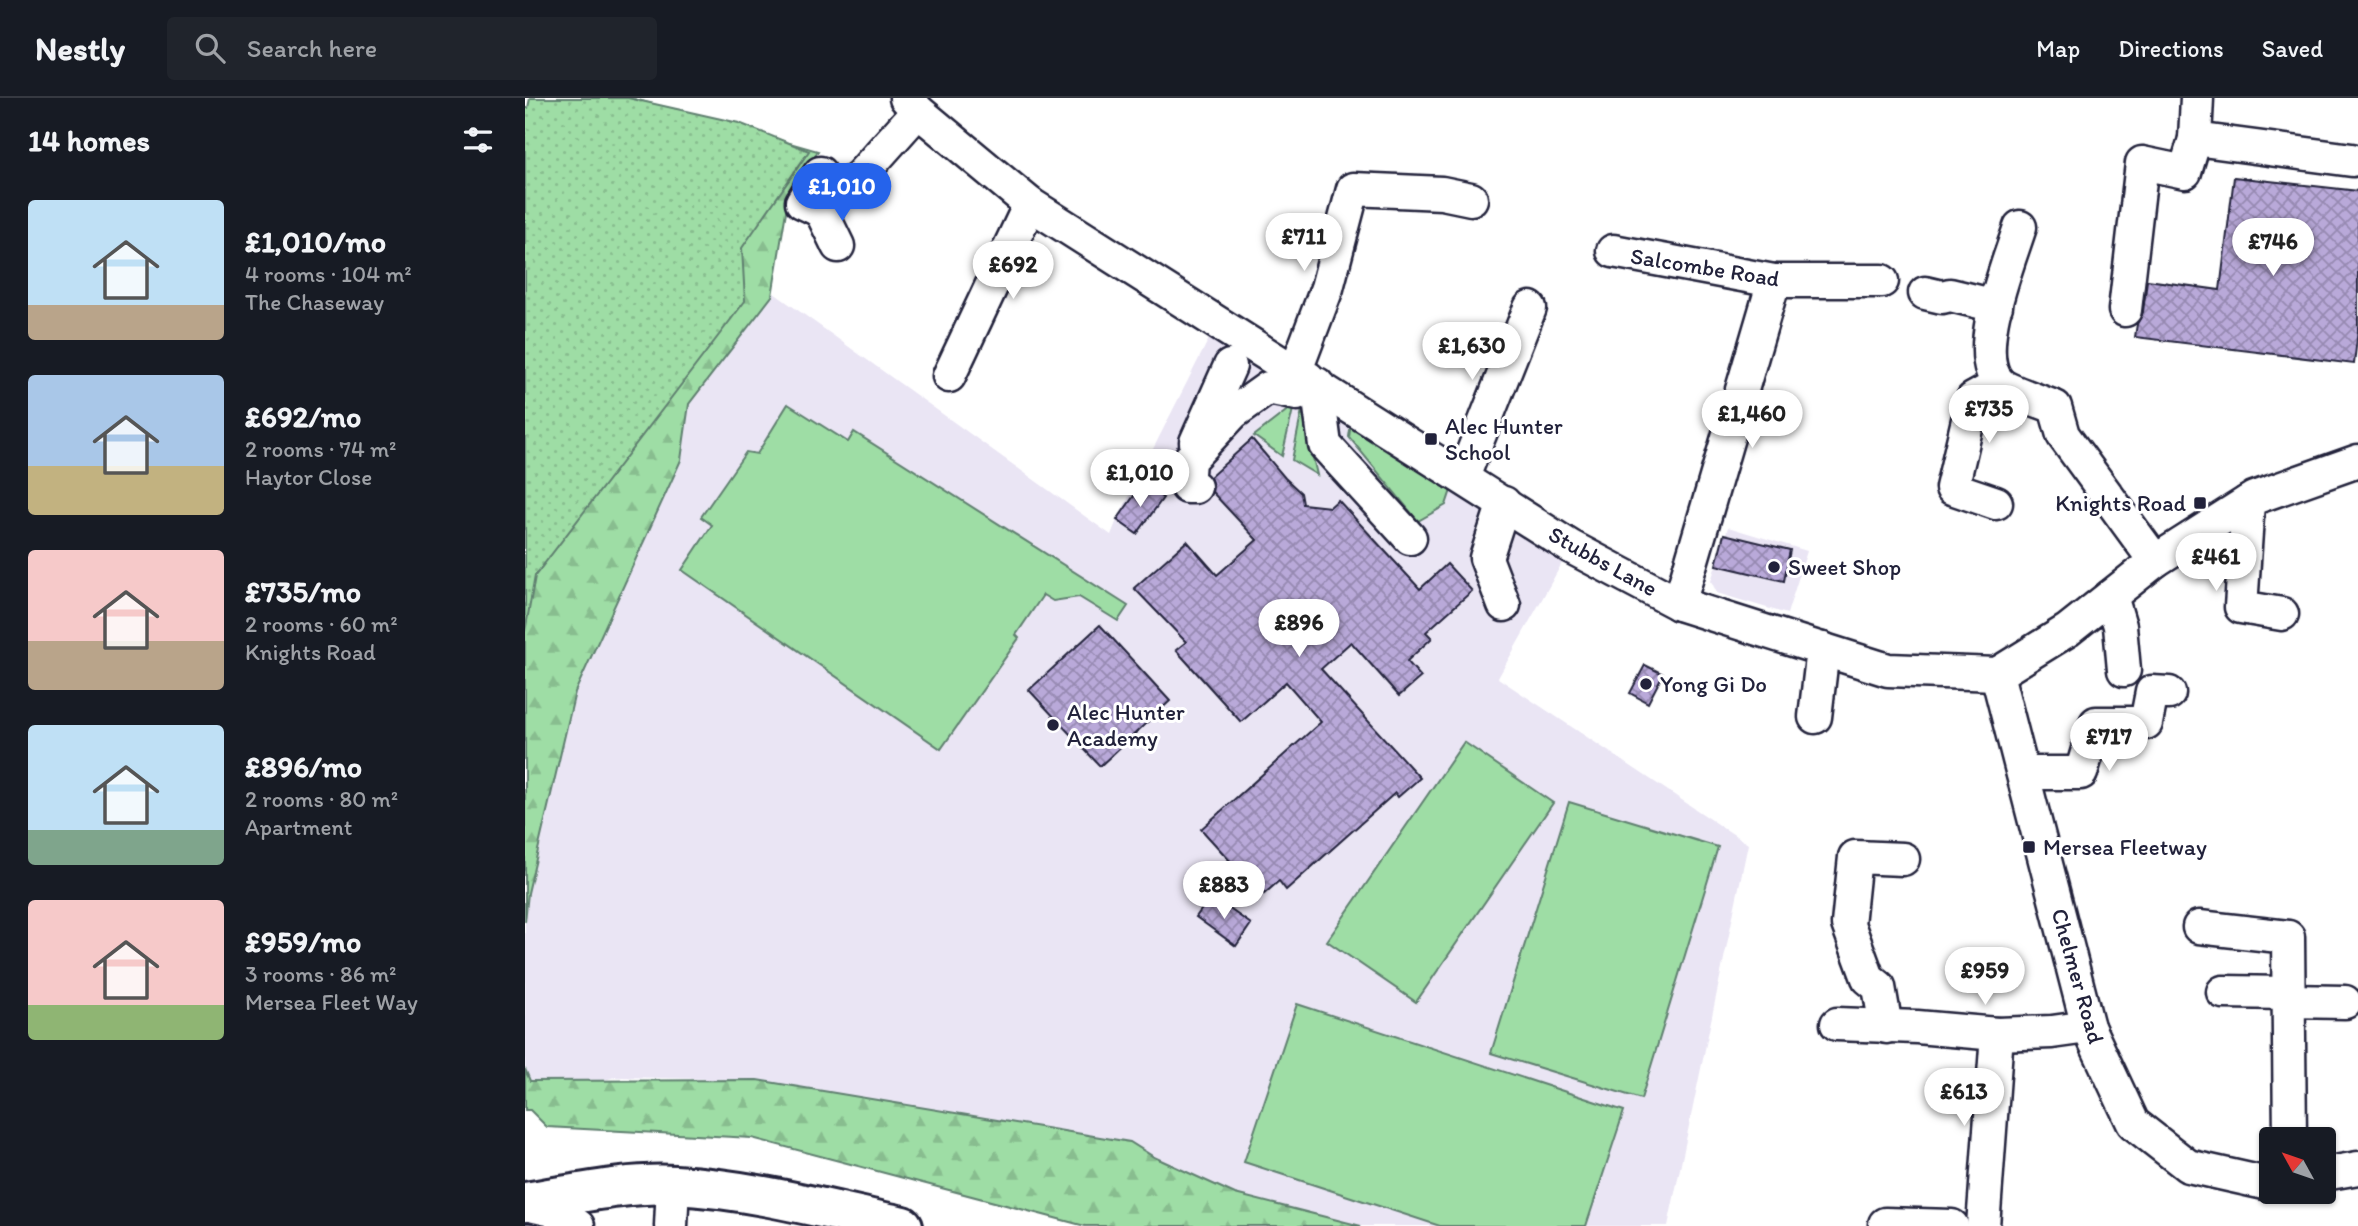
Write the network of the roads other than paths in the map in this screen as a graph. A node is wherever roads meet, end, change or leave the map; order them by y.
1 (2197, 98) edge
2 (912, 104) edge
3 (2195, 138) junction
4 (2352, 160) dead end
5 (820, 173) dead end
6 (1471, 198) dead end
7 (1030, 204) junction
8 (813, 219) junction
9 (2020, 227) dead end
10 (838, 246) dead end
11 (1613, 251) dead end
12 (1774, 281) junction
13 (1882, 281) dead end
14 (1925, 293) dead end
15 (1996, 306) junction
16 (1530, 308) dead end
17 (2125, 310) dead end
18 (1230, 366) dead end
19 (949, 376) dead end
20 (1307, 377) junction
21 (2000, 384) junction
22 (2358, 461) edge
23 (1464, 477) junction
24 (2248, 502) junction
25 (1504, 503) junction
26 (1996, 503) dead end
27 (1410, 538) dead end
28 (2155, 561) junction
29 (2111, 596) junction
30 (1679, 604) junction
31 (1503, 605) dead end
32 (2282, 614) dead end
33 (1823, 649) junction
34 (2124, 670) dead end
35 (1997, 674) junction
36 (2169, 693) dead end
37 (1815, 717) dead end
38 (2023, 773) junction
39 (1903, 859) dead end
40 (2199, 927) dead end
41 (2223, 992) dead end
42 (2288, 997) junction
43 (2345, 1002) dead end
44 (1837, 1024) dead end
45 (1886, 1027) junction
46 (2088, 1027) junction
47 (1997, 1034) junction
48 (2290, 1127) edge
49 (2357, 1171) edge
50 (2336, 1173) edge
51 (2259, 1182) edge
52 (673, 1185) junction
53 (525, 1203) edge
54 (1885, 1224) dead end
55 (578, 1226) edge
56 (671, 1226) edge
57 (903, 1226) edge
58 (1952, 1226) edge
59 (1983, 1226) edge

1 - 3 street
2 - 7 street, Stubbs Lane
2 - 8 street
3 - 4 street
3 - 17 street
5 - 8 street
6 - 20 street
7 - 19 street
7 - 20 street, Stubbs Lane
8 - 10 street
9 - 15 street
11 - 12 street, Salcombe Road
12 - 13 street, Salcombe Road
12 - 30 street
14 - 15 street
15 - 21 street
16 - 23 street
18 - 20 street
20 - 23 street, Stubbs Lane
20 - 27 street
21 - 26 street
21 - 28 street
22 - 24 street
23 - 25 street, Stubbs Lane
24 - 28 street
24 - 32 street
25 - 30 street, Stubbs Lane
25 - 31 street
28 - 29 street
29 - 34 street
29 - 35 street
30 - 33 street, Stubbs Lane
33 - 35 street, Stubbs Lane
33 - 37 street
35 - 38 street, Chelmer Road
36 - 38 street
38 - 46 street, Chelmer Road
39 - 45 street
40 - 42 street
41 - 42 street
42 - 43 street
42 - 48 street
44 - 45 street
45 - 47 street
46 - 47 street
46 - 51 street, Chelmer Road
47 - 59 street
49 - 50 street
52 - 53 main road
52 - 56 street
52 - 57 main road
53 - 55 street
54 - 58 street

